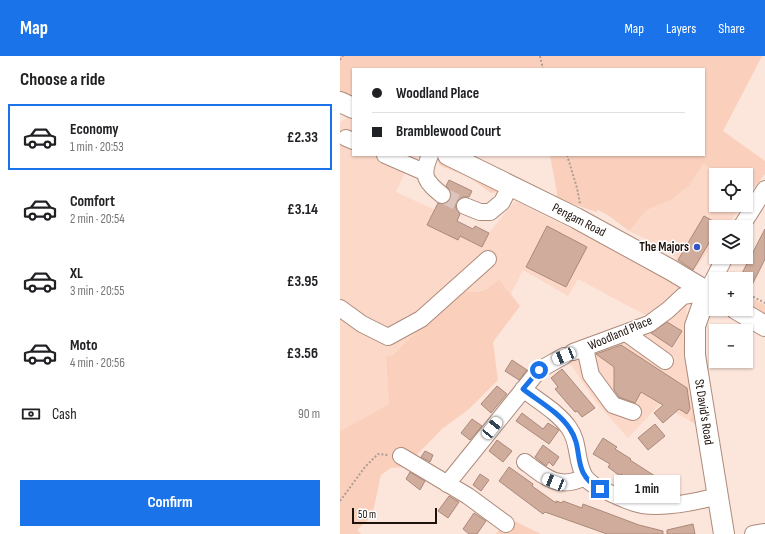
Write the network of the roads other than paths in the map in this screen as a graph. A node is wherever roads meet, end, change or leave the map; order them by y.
1 (340, 102) edge
2 (352, 108) edge
3 (387, 156) edge
4 (430, 156) edge
5 (450, 156) edge
6 (424, 172) junction
7 (510, 186) junction
8 (765, 189) edge
9 (442, 195) tunnel mouth
10 (465, 206) tunnel mouth
11 (745, 220) edge
12 (488, 259) dead end
13 (709, 293) edge
14 (709, 294) edge
15 (709, 298) edge
16 (340, 308) edge
17 (748, 316) edge
18 (765, 326) edge
19 (626, 333) junction
20 (574, 352) junction
21 (665, 361) dead end
22 (523, 389) junction
23 (633, 412) dead end
24 (401, 456) road end
25 (525, 462) dead end
26 (585, 477) junction
27 (447, 484) junction
28 (718, 496) junction
29 (506, 524) dead end
30 (765, 532) edge
31 (724, 534) edge
32 (753, 534) edge

1 - 2 main road
3 - 6 street
4 - 6 street
5 - 7 main road, Pengam Road
6 - 9 street
7 - 10 street
7 - 13 main road, Pengam Road
8 - 11 street
12 - 16 street
14 - 19 street, Woodland Place
15 - 28 main road, St David's Road
17 - 18 main road
19 - 20 street, Woodland Place
19 - 21 street
20 - 22 street, Woodland Place
20 - 23 street
22 - 26 street
22 - 27 street, Woodland Place
24 - 27 street
25 - 26 street
26 - 28 street
27 - 29 street
28 - 31 main road, St David's Road
30 - 32 street

